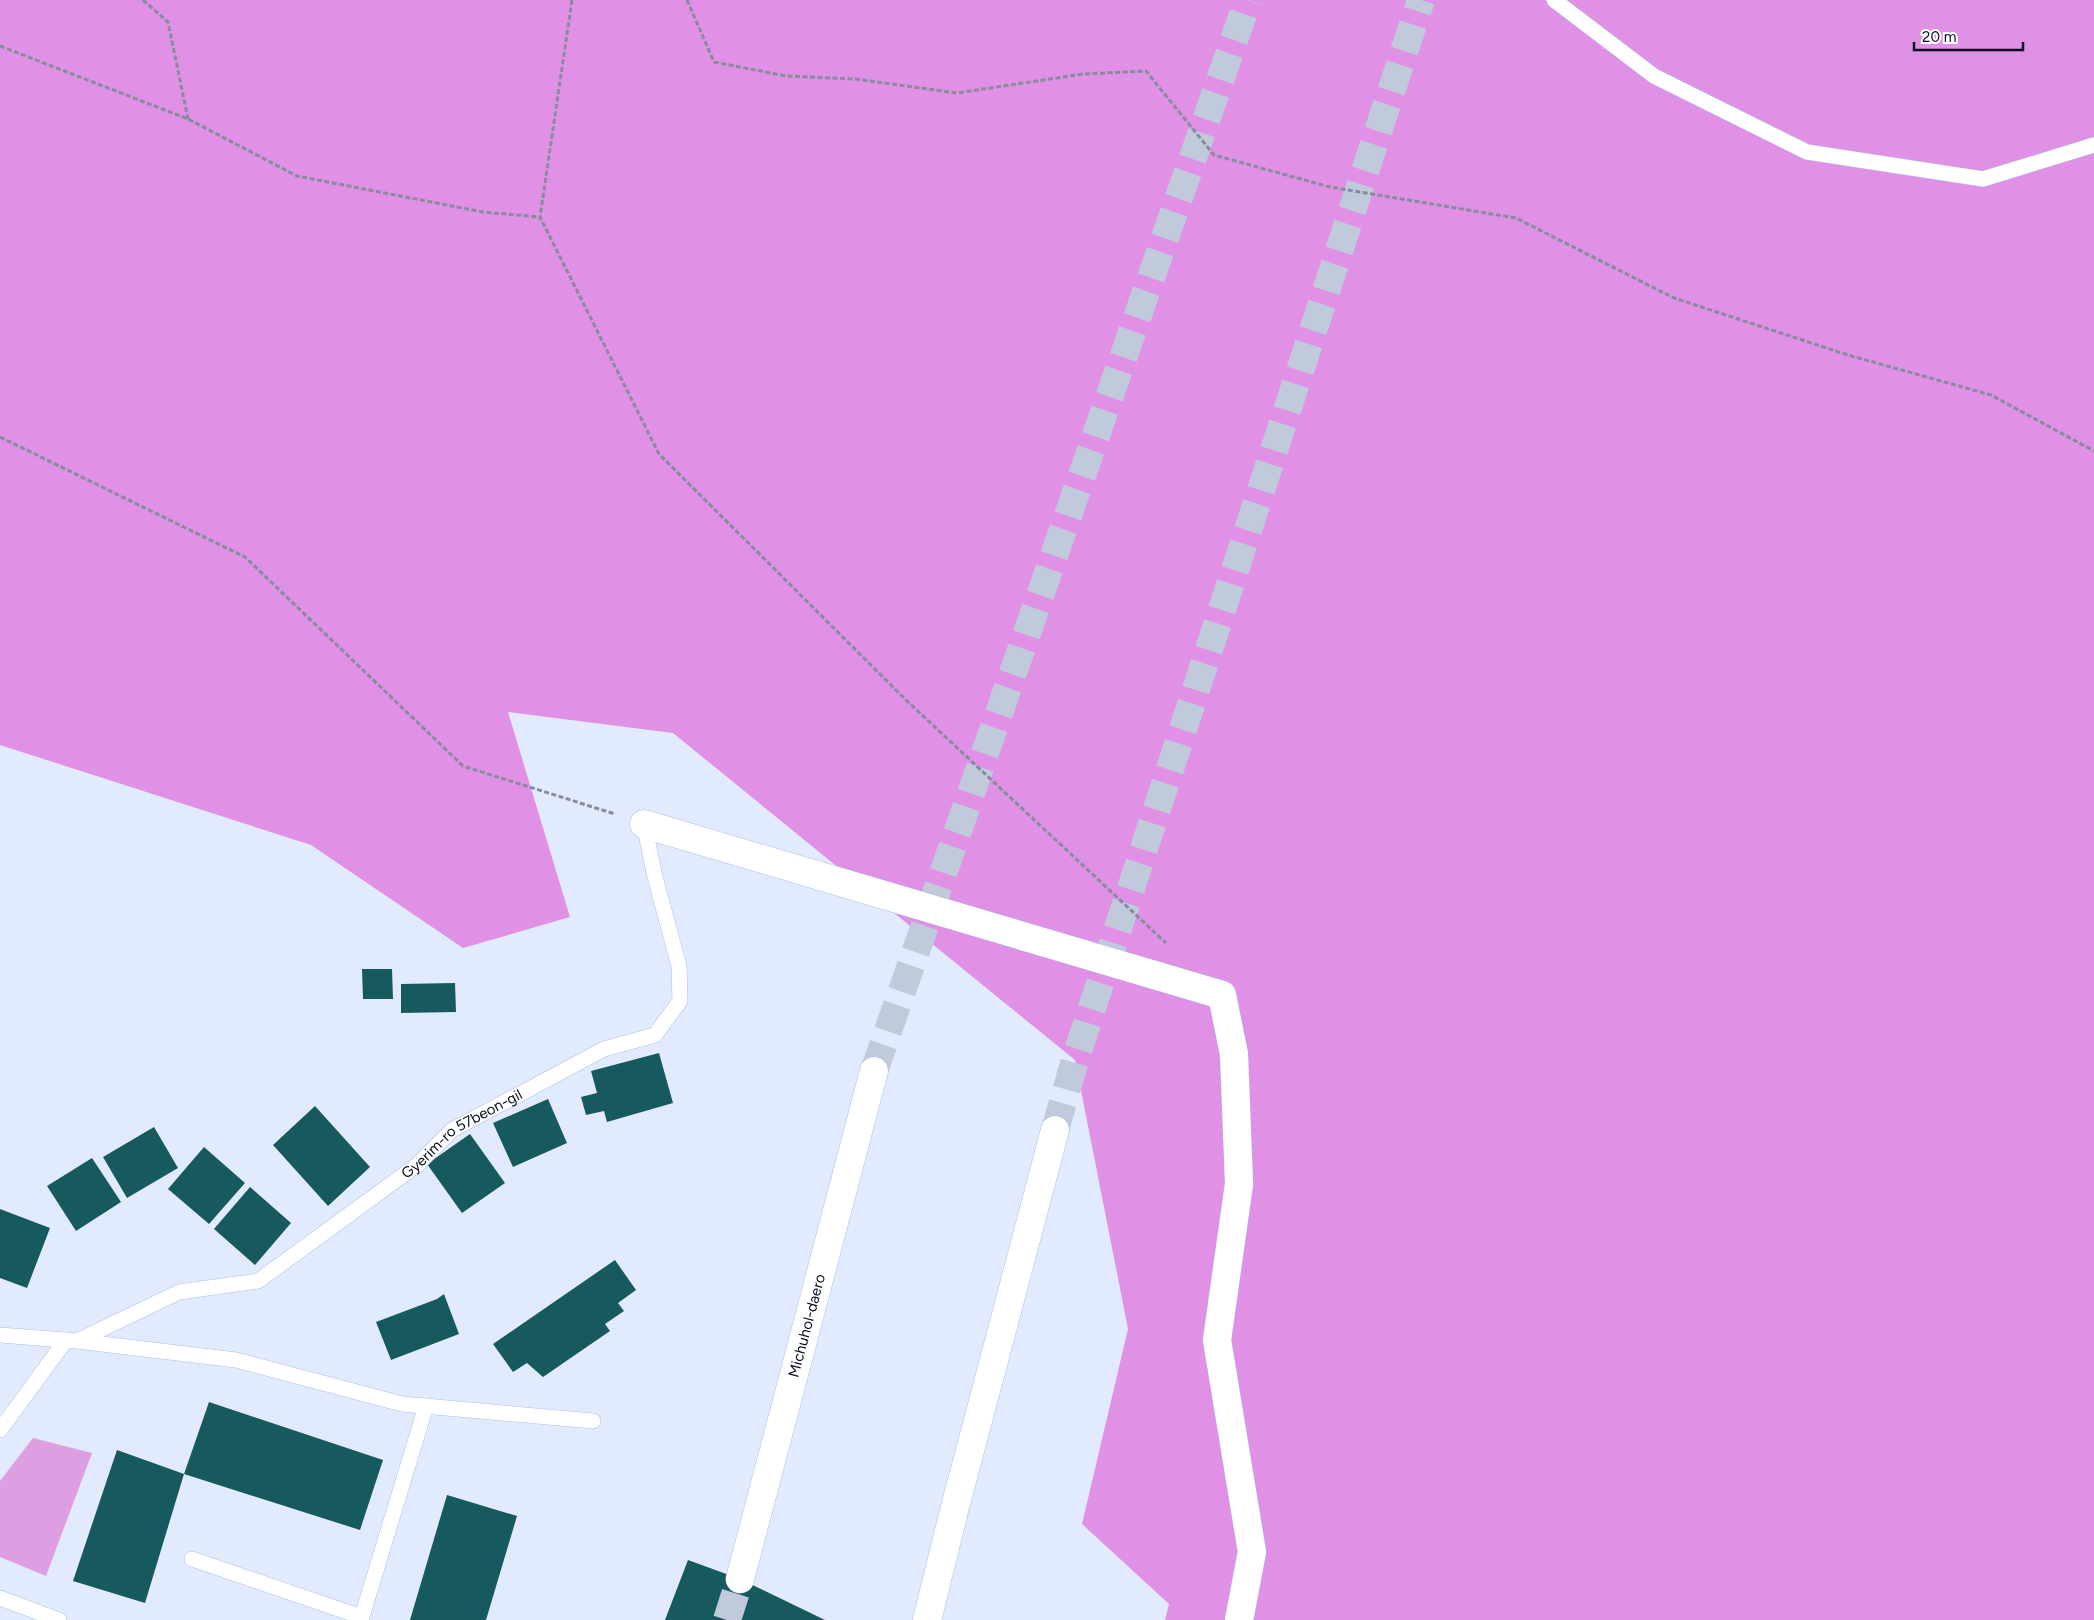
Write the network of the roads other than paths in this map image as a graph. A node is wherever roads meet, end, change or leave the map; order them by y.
1 (1554, 0) edge
2 (2094, 145) edge
3 (644, 824) joint
4 (874, 1071) tunnel mouth
5 (1055, 1130) tunnel mouth
6 (0, 1335) edge
7 (72, 1340) junction
8 (426, 1406) junction
9 (594, 1421) dead end
10 (0, 1430) edge
11 (192, 1559) dead end
12 (740, 1580) tunnel mouth
13 (0, 1598) edge
14 (361, 1618) edge
15 (59, 1620) edge
16 (927, 1620) edge
17 (1239, 1620) edge

1 - 2 lane
3 - 7 lane, Gyerim-ro 57beon-gil
3 - 17 street
4 - 12 street, Michuhol-daero
5 - 16 street
6 - 7 lane
7 - 8 lane
7 - 10 lane
8 - 9 lane
8 - 14 lane
11 - 14 lane
13 - 15 lane

